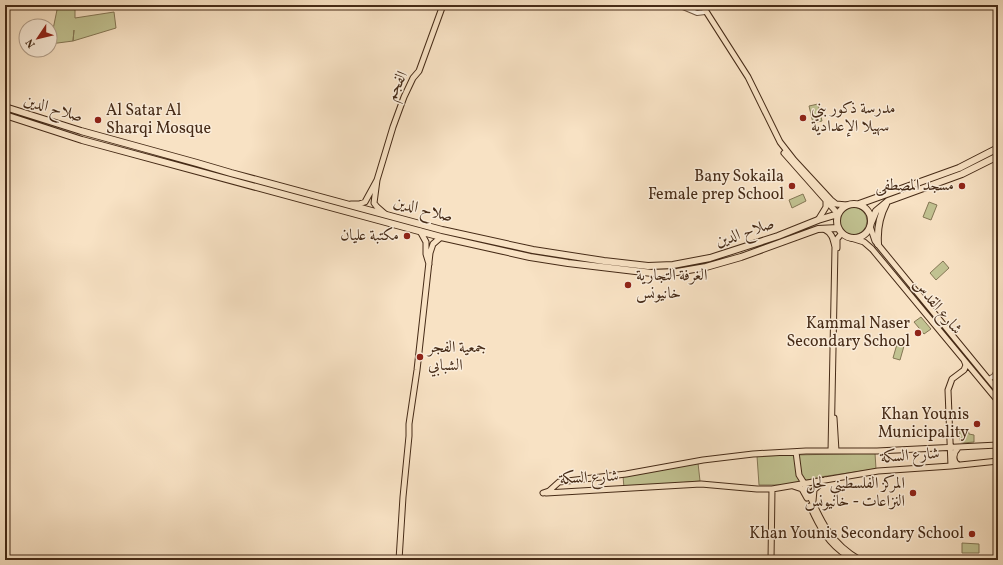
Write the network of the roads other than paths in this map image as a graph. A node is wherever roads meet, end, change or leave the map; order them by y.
1 (443, 5) edge
2 (678, 5) edge
3 (701, 5) edge
4 (705, 12) junction
5 (5, 107) edge
6 (5, 115) edge
7 (998, 148) edge
8 (998, 156) edge
9 (224, 174) junction
10 (925, 179) junction
11 (377, 180) junction
12 (928, 186) junction
13 (826, 201) junction
14 (886, 202) junction
15 (351, 204) junction
16 (859, 204) junction
17 (847, 205) junction
18 (385, 214) junction
19 (838, 214) junction
20 (818, 220) junction
21 (871, 225) junction
22 (823, 228) junction
23 (420, 230) junction
24 (840, 230) junction
25 (441, 237) junction
26 (851, 238) junction
27 (508, 244) junction
28 (878, 244) junction
29 (533, 250) junction
30 (507, 252) junction
31 (530, 257) junction
32 (429, 264) junction
33 (964, 359) junction
34 (998, 369) edge
35 (989, 379) junction
36 (998, 391) edge
37 (998, 401) edge
38 (998, 445) edge
39 (950, 448) junction
40 (958, 448) junction
41 (834, 451) junction
42 (796, 452) junction
43 (998, 461) edge
44 (958, 465) junction
45 (951, 466) junction
46 (826, 479) junction
47 (804, 484) junction
48 (792, 486) junction
49 (772, 489) junction
50 (813, 504) junction
51 (399, 560) edge
52 (771, 560) edge
53 (854, 560) edge
54 (860, 560) edge

1 - 11 main road, الفجم
2 - 4 street
3 - 4 main road
3 - 17 main road
4 - 13 main road
5 - 9 highway, صلاح الدين
6 - 9 highway, صلاح الدين
7 - 10 highway
8 - 12 highway
9 - 15 highway, صلاح الدين
9 - 23 highway, صلاح الدين
10 - 12 highway
10 - 16 highway
11 - 15 main road
11 - 18 main road
12 - 14 highway
13 - 19 main road
13 - 20 main road
14 - 21 highway
14 - 28 highway
15 - 18 highway, صلاح الدين
16 - 17 highway
16 - 21 highway
17 - 19 highway
18 - 27 highway, صلاح الدين
19 - 20 highway, صلاح الدين
19 - 24 highway
20 - 29 highway, صلاح الدين
21 - 26 highway
21 - 28 main road, شارع القدس
22 - 24 highway, صلاح الدين
22 - 31 highway, صلاح الدين
22 - 41 main road
23 - 25 highway, صلاح الدين
23 - 32 main road
24 - 26 highway
24 - 41 main road
25 - 30 highway, صلاح الدين
25 - 32 main road
26 - 33 main road, شارع القدس
27 - 29 highway, صلاح الدين
27 - 30 highway
28 - 35 main road, شارع القدس
29 - 31 highway
30 - 31 highway, صلاح الدين
32 - 51 main road
33 - 37 main road, شارع القدس
33 - 39 main road
34 - 35 street
35 - 36 main road, شارع القدس
38 - 40 main road, شارع السكة
39 - 40 main road, شارع السكة
39 - 41 main road, شارع السكة
39 - 45 main road
40 - 44 main road
41 - 42 main road, شارع السكة
42 - 47 main road
42 - 49 main road, شارع السكة
43 - 44 main road, شارع السكة
44 - 45 main road, شارع السكة
45 - 46 main road, شارع السكة
46 - 47 main road, شارع السكة
46 - 50 main road
47 - 48 main road, شارع السكة
47 - 50 main road
48 - 49 main road, شارع السكة
48 - 53 main road
49 - 52 main road
50 - 54 main road

